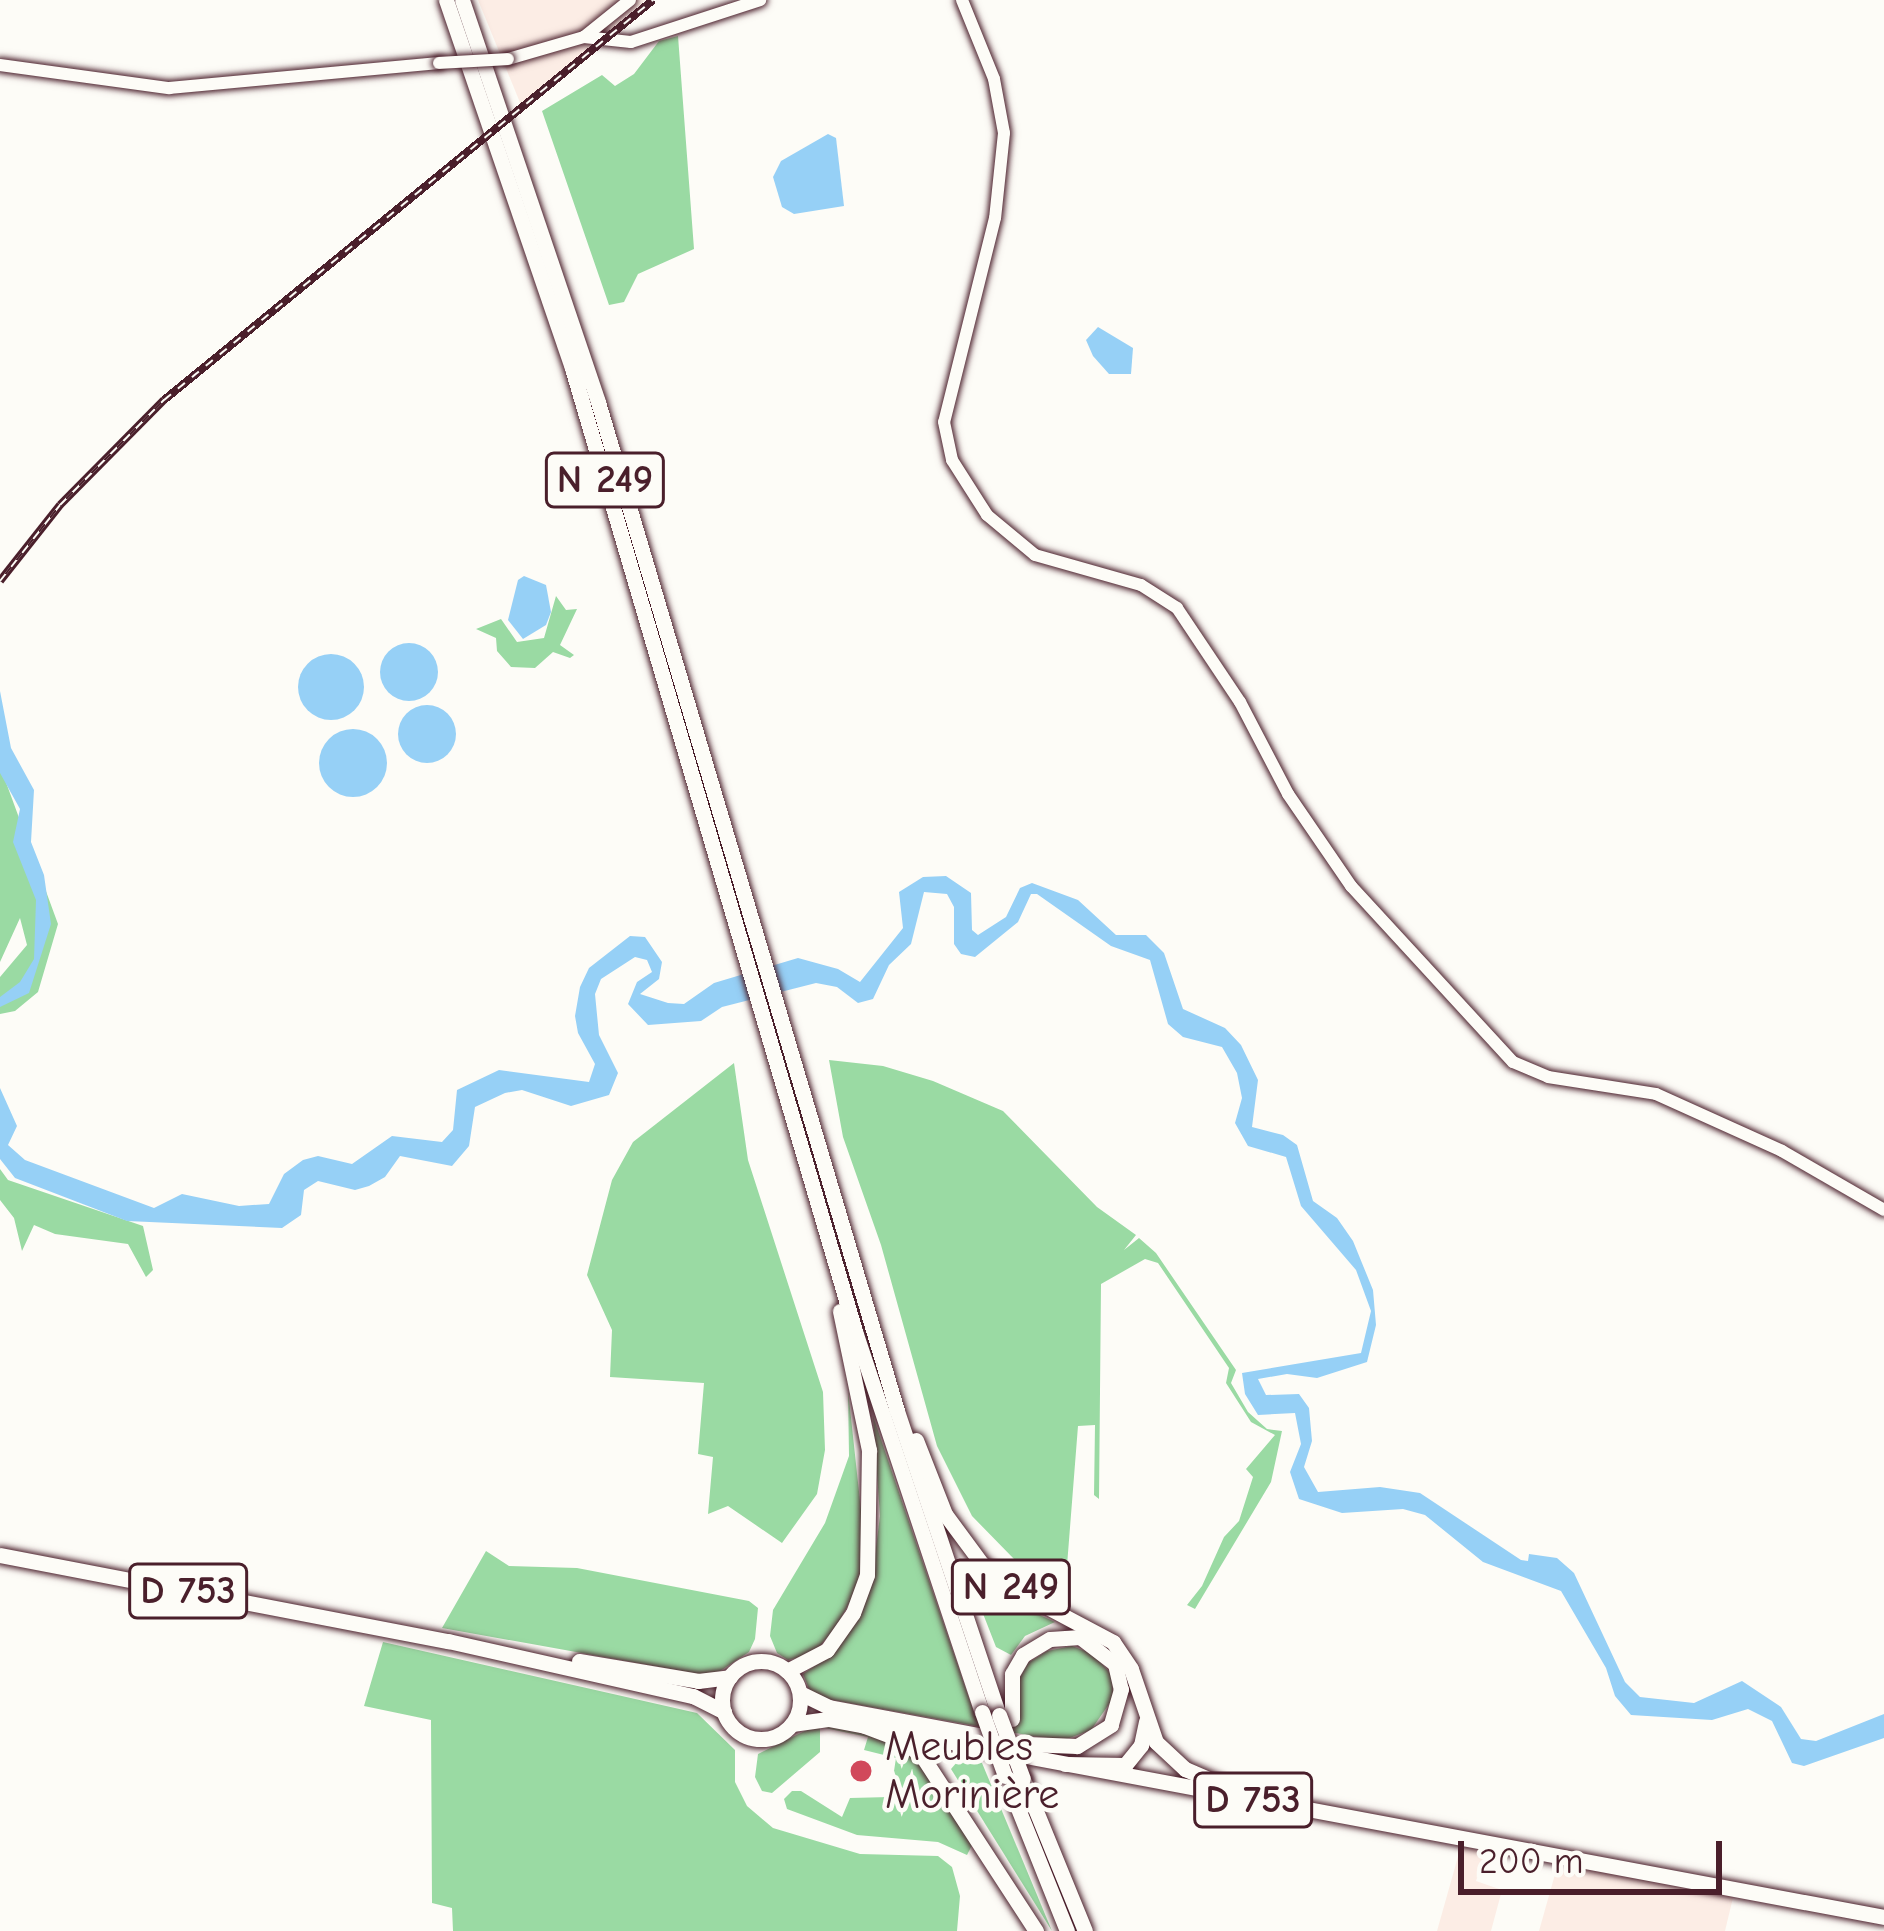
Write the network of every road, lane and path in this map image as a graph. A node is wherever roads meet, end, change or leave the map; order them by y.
1 (446, 0) edge
2 (462, 0) edge
3 (630, 0) edge
4 (760, 0) edge
5 (962, 0) edge
6 (584, 37) junction
7 (0, 64) edge
8 (755, 963) junction
9 (765, 998) junction
10 (1884, 1210) edge
11 (838, 1274) junction
12 (871, 1327) junction
13 (0, 1555) edge
14 (448, 1641) junction
15 (788, 1671) junction
16 (730, 1677) junction
17 (800, 1693) junction
18 (724, 1712) junction
19 (998, 1715) junction
20 (1146, 1722) junction
21 (792, 1724) junction
22 (862, 1725) junction
23 (1027, 1744) junction
24 (1065, 1764) junction
25 (1125, 1766) junction
26 (1218, 1783) junction
27 (1275, 1804) junction
28 (1372, 1812) junction
29 (1442, 1831) junction
30 (1806, 1900) junction
31 (1884, 1906) edge
32 (1884, 1917) edge
33 (1036, 1931) edge
34 (1067, 1931) edge
35 (1084, 1931) edge

1 - 8 main road, N 249
2 - 8 main road, N 249
3 - 6 street
4 - 6 street
5 - 10 street
6 - 7 street, bridge
8 - 9 main road, N 249
9 - 11 main road, N 249
9 - 12 main road, N 249
11 - 15 main road, N 249
11 - 19 main road, N 249
12 - 19 main road, N 249
12 - 20 main road, N 249
13 - 14 main road, D 753
14 - 16 main road, D 753
14 - 18 main road, D 753
15 - 16 main road
15 - 17 main road
16 - 18 main road
17 - 21 main road
17 - 23 main road, D 753
18 - 21 main road
19 - 23 main road, N 249
19 - 34 main road, N 249, bridge
19 - 35 main road, N 249, bridge
20 - 25 main road
20 - 26 main road, N 249
21 - 22 main road, D 753
22 - 24 main road, D 753
22 - 33 main road
23 - 25 main road, D 753
24 - 25 main road
24 - 27 main road, D 753
25 - 26 main road, D 753
26 - 28 main road, D 753
27 - 28 main road
27 - 29 main road, D 753
28 - 29 main road, D 753
29 - 30 main road, D 753
30 - 31 main road, D 753
30 - 32 main road, D 753

